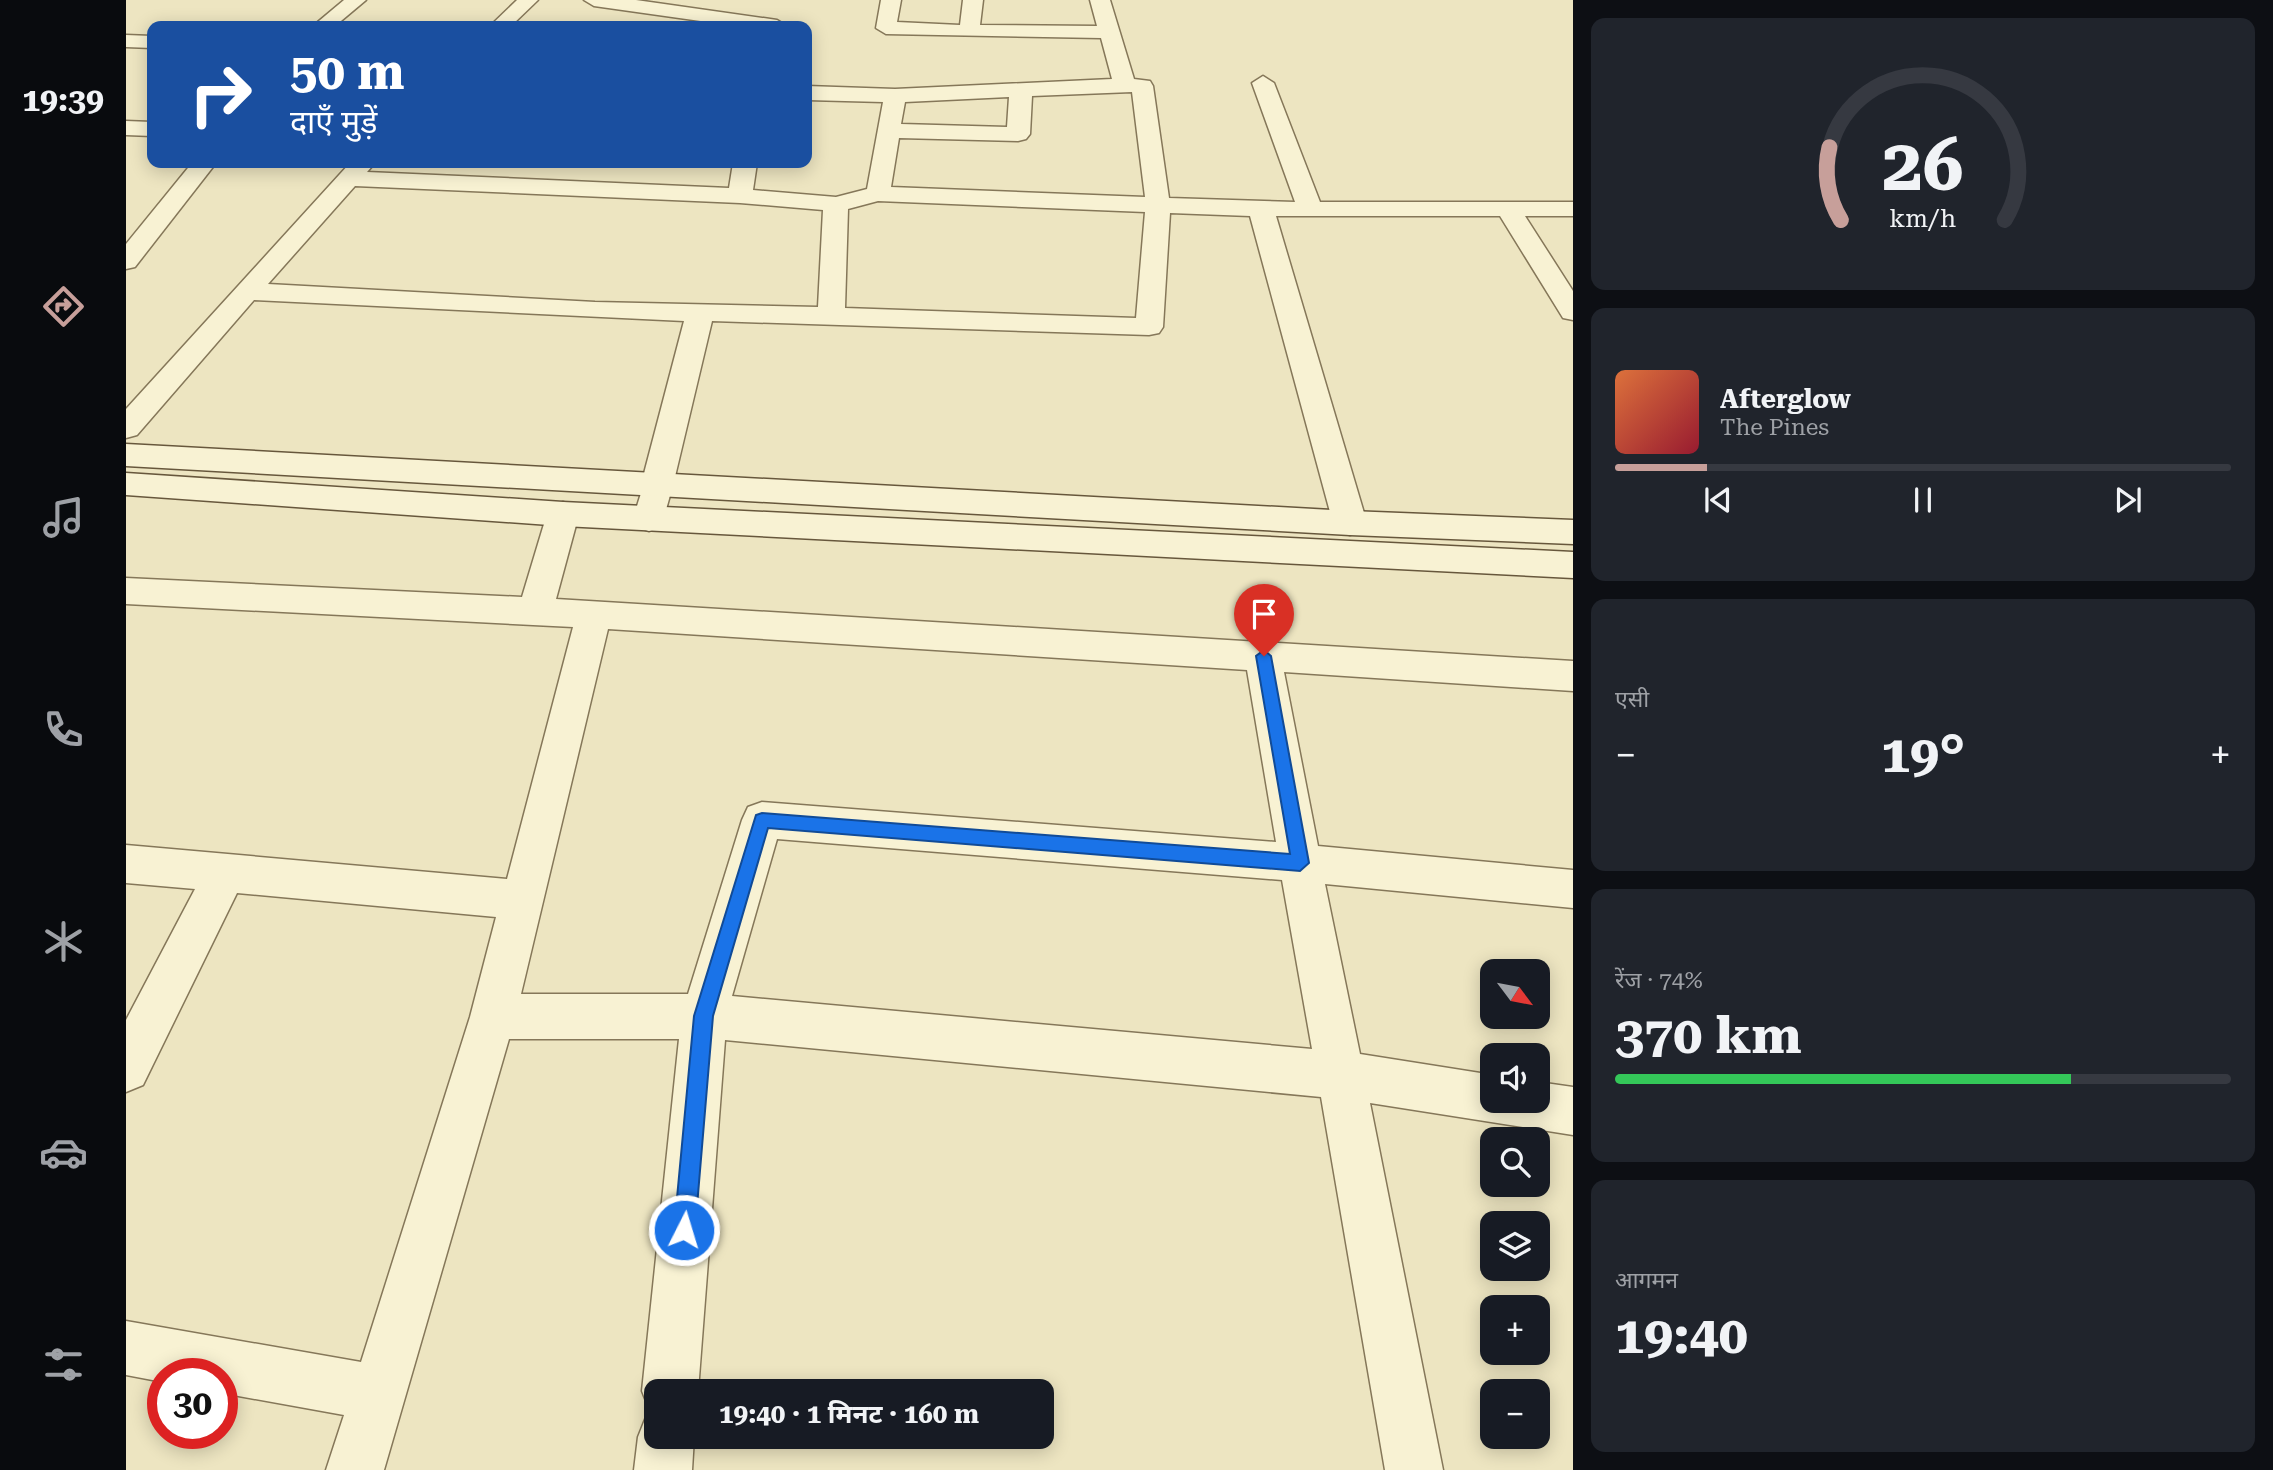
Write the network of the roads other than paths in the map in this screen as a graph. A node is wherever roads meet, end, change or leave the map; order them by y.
1 (356, 0) edge
2 (528, 0) edge
3 (594, 0) edge
4 (891, 0) edge
5 (973, 0) edge
6 (1100, 0) edge
7 (676, 5) edge
8 (329, 21) edge
9 (505, 21) edge
10 (753, 21) edge
11 (969, 31) junction
12 (1109, 32) junction
13 (126, 41) edge
14 (147, 42) edge
15 (1262, 83) dead end
16 (1125, 85) junction
17 (1021, 90) junction
18 (812, 93) edge
19 (895, 96) junction
20 (126, 128) edge
21 (147, 129) edge
22 (889, 131) junction
23 (199, 168) edge
24 (744, 168) edge
25 (357, 171) edge
26 (878, 194) junction
27 (740, 196) junction
28 (836, 204) junction
29 (1158, 205) junction
30 (1261, 209) junction
31 (1311, 209) junction
32 (1508, 209) junction
33 (1573, 209) edge
34 (136, 234) edge
35 (126, 261) edge
36 (247, 292) junction
37 (1573, 312) edge
38 (700, 313) junction
39 (831, 316) junction
40 (126, 428) edge
41 (126, 455) edge
42 (126, 484) edge
43 (657, 485) junction
44 (563, 514) junction
45 (649, 519) junction
46 (1350, 523) junction
47 (1573, 532) edge
48 (1573, 565) edge
49 (126, 591) edge
50 (535, 611) junction
51 (594, 615) junction
52 (1264, 656) junction
53 (1573, 676) edge
54 (1300, 863) junction
55 (126, 864) edge
56 (225, 873) junction
57 (1573, 889) edge
58 (522, 900) junction
59 (704, 1016) junction
60 (493, 1017) junction
61 (126, 1068) edge
62 (1342, 1075) junction
63 (1480, 1097) edge
64 (1550, 1108) edge
65 (1573, 1111) edge
66 (126, 1348) edge
67 (671, 1379) edge
68 (378, 1393) junction
69 (665, 1449) edge
70 (355, 1470) edge
71 (663, 1470) edge
72 (1414, 1470) edge

1 - 8 street
2 - 9 street
3 - 7 street
4 - 11 street
5 - 11 street
6 - 12 street
7 - 10 street
11 - 12 street
12 - 16 street
13 - 14 street
15 - 31 street
16 - 17 street
16 - 29 street
17 - 19 street
17 - 22 street
18 - 19 street
19 - 22 street
20 - 21 street
22 - 26 street
23 - 34 street
24 - 27 street
25 - 27 street
25 - 36 street
26 - 28 street
26 - 29 street
27 - 28 street
28 - 39 street
29 - 30 street
29 - 39 street
30 - 31 street
30 - 46 street
31 - 32 street
32 - 33 street
32 - 37 street
34 - 35 street
36 - 38 street
36 - 40 street
38 - 39 street
38 - 43 street
41 - 43 street
42 - 44 street
43 - 45 street
43 - 46 street
44 - 45 street
44 - 50 street
45 - 48 street
46 - 47 street
49 - 50 street
50 - 51 street
51 - 52 street
51 - 58 street
52 - 53 street
52 - 54 street
54 - 57 street
54 - 59 street
54 - 62 street
55 - 56 street
56 - 58 street
56 - 61 street
58 - 60 street
59 - 60 street
59 - 62 street
59 - 67 street
60 - 68 street
62 - 63 street
62 - 72 street
64 - 65 street
66 - 68 street
68 - 70 street
69 - 71 street

